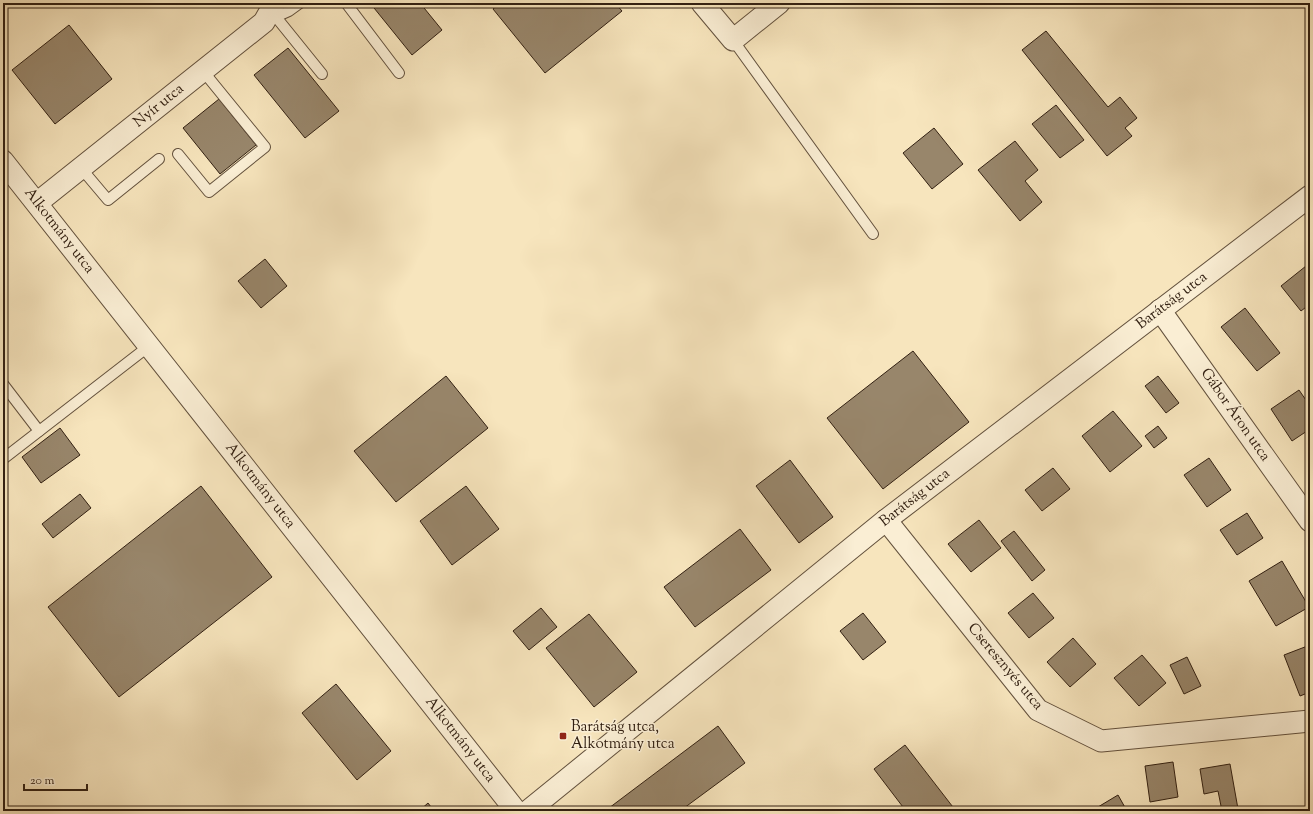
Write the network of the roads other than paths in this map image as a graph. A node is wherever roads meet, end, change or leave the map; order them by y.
1 (300, 3) edge
2 (346, 3) edge
3 (702, 3) edge
4 (780, 3) edge
5 (271, 14) edge
6 (733, 40) junction
7 (203, 71) junction
8 (399, 73) dead end
9 (322, 74) dead end
10 (178, 154) dead end
11 (159, 159) dead end
12 (3, 161) edge
13 (81, 168) junction
14 (1310, 196) edge
15 (37, 203) junction
16 (873, 234) dead end
17 (1160, 310) junction
18 (149, 346) junction
19 (3, 384) edge
20 (40, 431) junction
21 (3, 459) edge
22 (886, 520) junction
23 (1310, 521) edge
24 (1310, 720) edge
25 (516, 811) edge
26 (528, 811) edge

1 - 5 lane
2 - 8 lane
3 - 6 street
4 - 6 street
5 - 7 street, Nyír utca
5 - 9 lane
6 - 16 lane
7 - 10 lane
7 - 13 street, Nyír utca
11 - 13 lane
12 - 15 street, Alkotmány utca
13 - 15 street, Nyír utca
14 - 17 street, Barátság utca
15 - 18 street, Alkotmány utca
17 - 22 street, Barátság utca
17 - 23 street, Gábor Áron utca
18 - 20 lane
18 - 25 street, Alkotmány utca
19 - 20 lane
20 - 21 lane
22 - 24 street, Cseresznyés utca
22 - 26 street, Barátság utca

